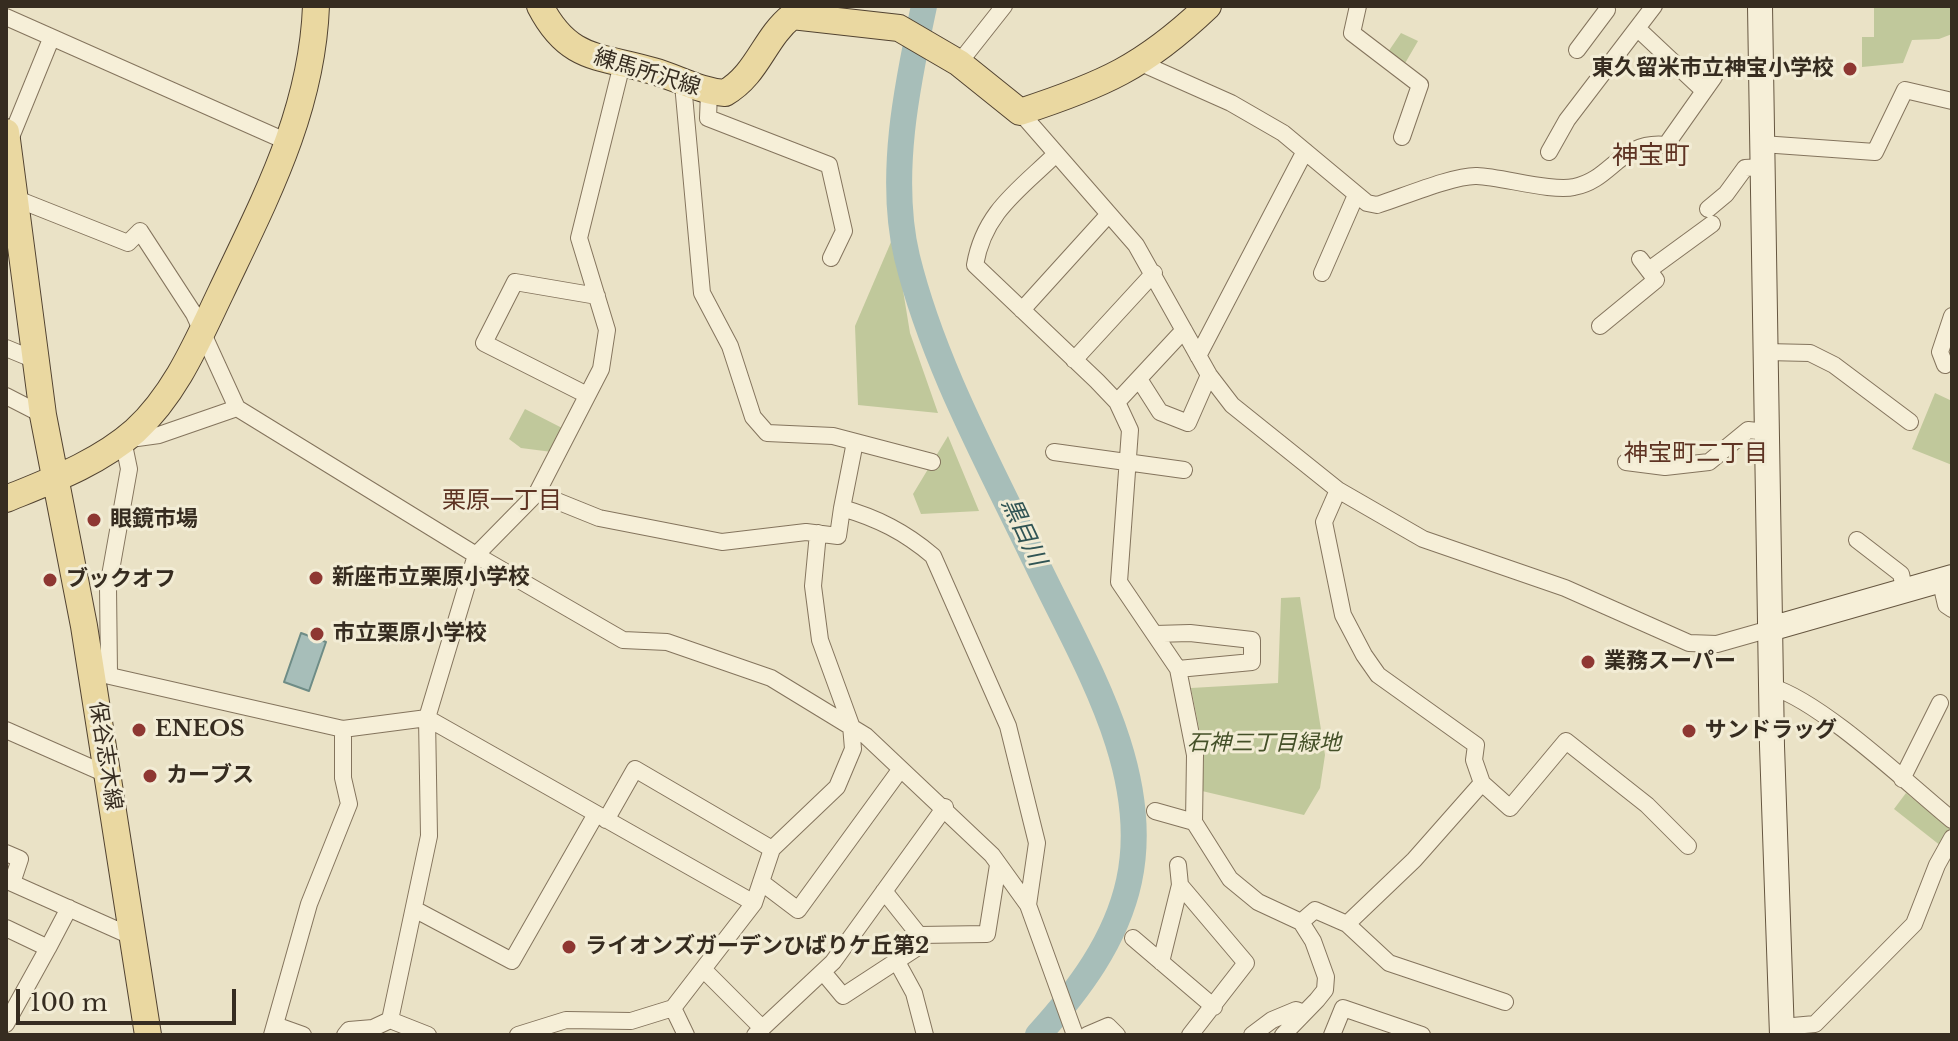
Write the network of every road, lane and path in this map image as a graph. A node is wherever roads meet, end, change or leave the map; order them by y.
1 (316, 6) edge
2 (540, 6) edge
3 (1004, 6) edge
4 (1208, 6) edge
5 (1358, 6) edge
6 (1654, 6) edge
7 (1760, 6) edge
8 (1607, 10) dead end
9 (793, 11) edge
10 (6, 17) edge
11 (1638, 29) junction
12 (51, 39) junction
13 (1577, 50) dead end
14 (950, 56) junction
15 (1141, 63) junction
16 (622, 64) junction
17 (683, 84) junction
18 (709, 92) junction
19 (1952, 101) edge
20 (1020, 112) junction
21 (1402, 137) dead end
22 (7, 138) edge
23 (290, 143) junction
24 (1305, 151) junction
25 (1549, 152) dead end
26 (1056, 154) junction
27 (1762, 156) junction
28 (1356, 195) junction
29 (17, 199) junction
30 (1109, 214) junction
31 (831, 258) dead end
32 (1154, 273) junction
33 (1322, 273) dead end
34 (597, 296) junction
35 (1022, 310) junction
36 (1952, 316) edge
37 (1600, 326) dead end
38 (1184, 330) junction
39 (202, 332) junction
40 (6, 348) edge
41 (1766, 352) junction
42 (1198, 356) junction
43 (35, 360) junction
44 (1074, 360) junction
45 (1945, 365) dead end
46 (1209, 375) junction
47 (1139, 379) junction
48 (587, 395) junction
49 (6, 396) edge
50 (1117, 402) junction
51 (237, 408) junction
52 (43, 415) junction
53 (1910, 422) dead end
54 (1767, 432) junction
55 (123, 440) junction
56 (855, 442) junction
57 (1054, 452) dead end
58 (932, 462) dead end
59 (1626, 462) dead end
60 (1125, 464) junction
61 (1184, 470) dead end
62 (55, 477) junction
63 (1338, 490) junction
64 (537, 493) junction
65 (6, 499) edge
66 (842, 508) junction
67 (818, 533) junction
68 (1857, 540) dead end
69 (476, 555) junction
70 (1946, 578) edge
71 (1904, 588) junction
72 (1952, 609) edge
73 (1770, 629) junction
74 (1155, 634) junction
75 (1178, 669) junction
76 (100, 674) junction
77 (1772, 687) junction
78 (1940, 703) dead end
79 (427, 718) junction
80 (851, 725) junction
81 (343, 729) junction
82 (6, 730) edge
83 (900, 770) junction
84 (108, 775) junction
85 (1902, 779) junction
86 (1482, 783) junction
87 (945, 807) junction
88 (1155, 811) dead end
89 (601, 817) junction
90 (1952, 820) edge
91 (1194, 822) junction
92 (1952, 838) edge
93 (1688, 846) dead end
94 (772, 849) junction
95 (6, 853) edge
96 (998, 865) junction
97 (1178, 865) dead end
98 (761, 882) junction
99 (1180, 885) junction
100 (884, 891) junction
101 (754, 903) junction
102 (1028, 905) junction
103 (69, 908) junction
104 (416, 910) junction
105 (1301, 922) junction
106 (1347, 924) junction
107 (6, 928) edge
108 (919, 935) junction
109 (133, 937) junction
110 (1133, 938) dead end
111 (48, 948) junction
112 (896, 960) junction
113 (1161, 962) junction
114 (703, 969) junction
115 (823, 972) junction
116 (13, 995) edge
117 (1505, 1002) dead end
118 (1214, 1007) junction
119 (673, 1008) junction
120 (1304, 1013) junction
121 (390, 1020) junction
122 (6, 1024) edge
123 (273, 1030) edge
124 (1782, 1031) edge
125 (759, 1032) edge
126 (1078, 1034) edge
127 (148, 1035) edge
128 (303, 1035) edge
129 (345, 1035) edge
130 (428, 1035) edge
131 (518, 1035) edge
132 (686, 1035) edge
133 (925, 1035) edge
134 (1117, 1035) edge
135 (1190, 1035) edge
136 (1252, 1035) edge
137 (1283, 1035) edge
138 (1332, 1035) edge
139 (1422, 1035) edge

1 - 23 main road
2 - 16 main road, 練馬所沢線
3 - 14 street
4 - 15 main road
5 - 21 street
6 - 11 street
7 - 27 street
8 - 13 street
9 - 14 main road, 練馬所沢線
9 - 18 main road, 練馬所沢線
10 - 12 street
11 - 25 street
11 - 28 street
12 - 22 street
12 - 23 street
14 - 20 main road, 練馬所沢線
15 - 20 main road
15 - 24 street
16 - 17 main road, 練馬所沢線
16 - 34 street
17 - 18 main road, 練馬所沢線
17 - 56 street
18 - 31 street
19 - 27 street
20 - 26 street
22 - 29 main road, 保谷志木線
23 - 39 main road
24 - 28 street
24 - 42 street
26 - 30 street
26 - 35 street
27 - 37 street
27 - 41 street
28 - 33 street
29 - 39 street
29 - 43 main road, 保谷志木線
30 - 32 street
30 - 35 street
32 - 38 street
32 - 44 street
34 - 48 street
34 - 48 street
35 - 44 street
36 - 45 street
38 - 42 street
38 - 47 street
39 - 51 street
39 - 55 main road
40 - 43 street
41 - 53 street
41 - 54 street
42 - 46 street
43 - 52 main road, 保谷志木線
44 - 50 street
46 - 47 street
46 - 63 street
47 - 50 street
48 - 64 street
49 - 52 street
50 - 60 street
51 - 55 street
51 - 69 street
52 - 62 main road, 保谷志木線
54 - 59 street
54 - 73 street
55 - 62 main road
55 - 76 street
56 - 58 street
56 - 66 street
57 - 60 street
60 - 61 street
60 - 74 street
62 - 65 main road
62 - 76 main road, 保谷志木線
63 - 73 street
63 - 86 street
64 - 67 street
64 - 69 street
66 - 67 street
66 - 102 street
67 - 80 street
68 - 71 street
69 - 79 street
69 - 80 street
70 - 71 street
70 - 72 street
71 - 73 street
73 - 77 street
74 - 75 street
74 - 75 street
75 - 91 street
76 - 81 street
76 - 84 main road, 保谷志木線
77 - 85 street
77 - 124 street
78 - 85 street
79 - 81 street
79 - 89 street
79 - 104 street
80 - 83 street
80 - 94 street
81 - 123 street
82 - 84 street
83 - 87 street
83 - 98 street
84 - 109 main road, 保谷志木線
85 - 90 street
86 - 93 street
86 - 106 street
87 - 96 street
87 - 100 street
88 - 91 street
89 - 94 street
89 - 101 street
89 - 104 street
91 - 105 street
92 - 124 street
94 - 98 street
95 - 103 street
96 - 102 street
96 - 108 street
97 - 99 street
98 - 101 street
99 - 113 street
99 - 118 street
100 - 108 street
100 - 115 street
101 - 114 street
102 - 126 street
103 - 109 street
103 - 111 street
104 - 121 street
105 - 106 street
105 - 120 street
106 - 117 street
107 - 111 street
108 - 112 street
109 - 127 main road, 保谷志木線
110 - 113 street
111 - 116 street
112 - 115 street
112 - 133 street
113 - 118 street
114 - 119 street
114 - 125 street
115 - 125 street
116 - 122 street
118 - 135 street
119 - 131 street
119 - 132 street
120 - 136 street
120 - 137 street
121 - 129 street
121 - 130 street
123 - 128 street
126 - 134 street
138 - 139 street

